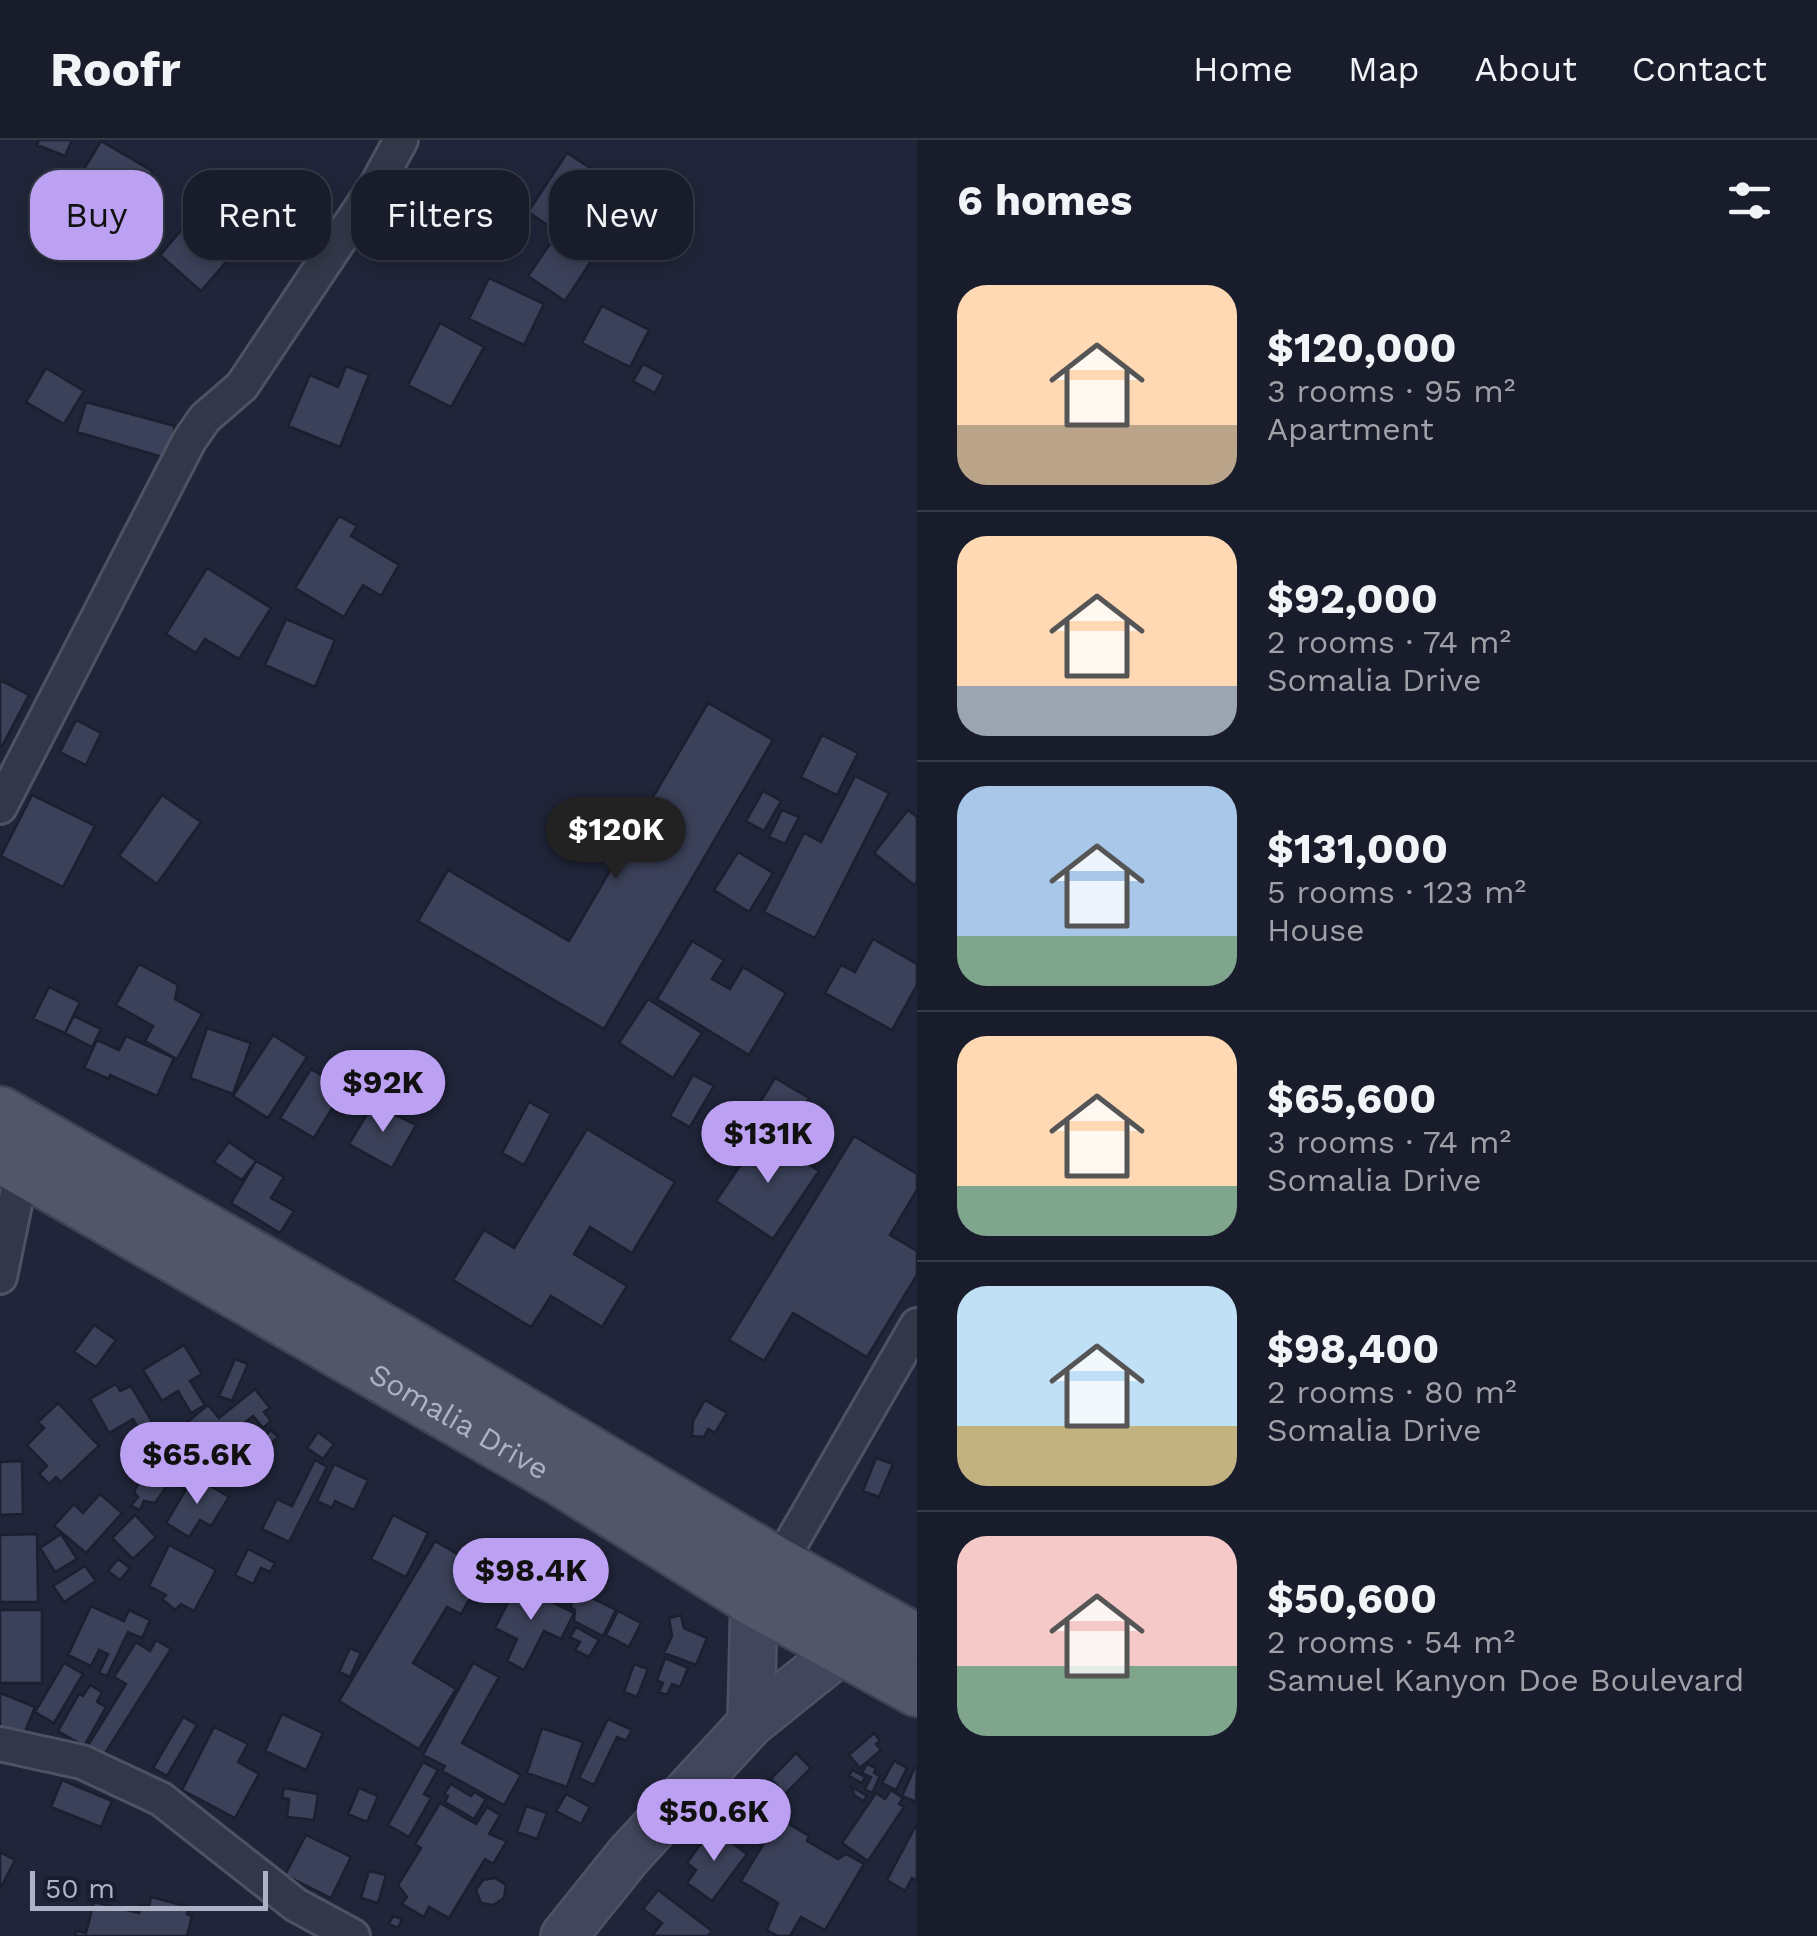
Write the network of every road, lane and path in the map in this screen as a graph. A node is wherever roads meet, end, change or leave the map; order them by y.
1 (401, 140) edge
2 (0, 808) edge
3 (0, 1112) edge
4 (11, 1164) edge
5 (0, 1276) edge
6 (917, 1324) edge
7 (766, 1583) junction
8 (858, 1632) junction
9 (917, 1640) edge
10 (917, 1691) edge
11 (751, 1723) junction
12 (0, 1744) edge
13 (353, 1936) edge
14 (564, 1936) edge

1 - 2 street
3 - 7 main road, Somalia Drive
4 - 5 street
4 - 7 main road, Somalia Drive
6 - 7 street
7 - 8 main road, Somalia Drive
7 - 11 street
8 - 9 main road
8 - 10 main road, Somalia Drive
8 - 11 street
11 - 14 street
12 - 13 street

